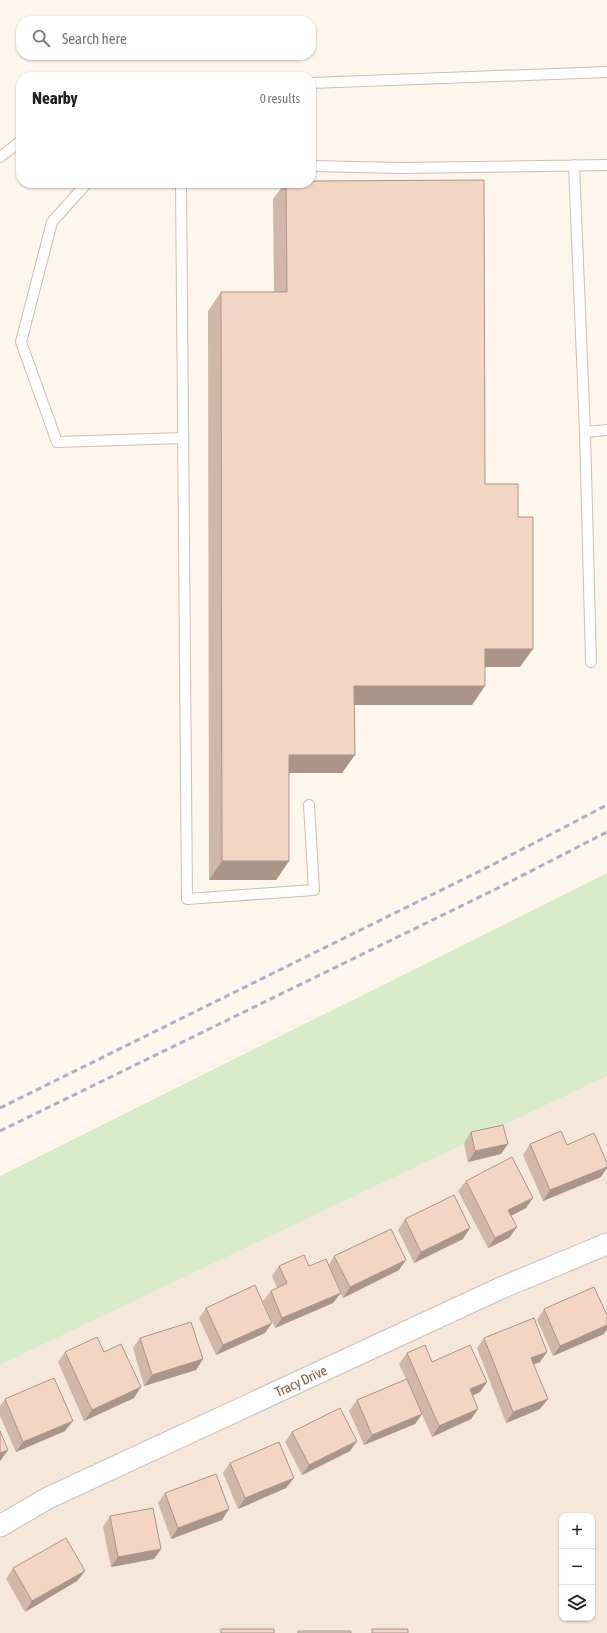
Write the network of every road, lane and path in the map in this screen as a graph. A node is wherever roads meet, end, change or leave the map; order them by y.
1 (607, 72) edge
2 (316, 83) edge
3 (16, 145) edge
4 (0, 157) edge
5 (574, 165) junction
6 (607, 165) edge
7 (316, 166) edge
8 (83, 188) edge
9 (181, 188) edge
10 (607, 430) edge
11 (585, 432) junction
12 (183, 438) junction
13 (592, 662) dead end
14 (309, 805) dead end
15 (607, 1244) edge
16 (0, 1526) edge

1 - 2 lane
3 - 4 lane
5 - 6 lane
5 - 7 lane
5 - 11 lane
8 - 12 lane
9 - 12 lane
10 - 11 lane
11 - 13 lane
12 - 14 lane
15 - 16 street, Tracy Drive

